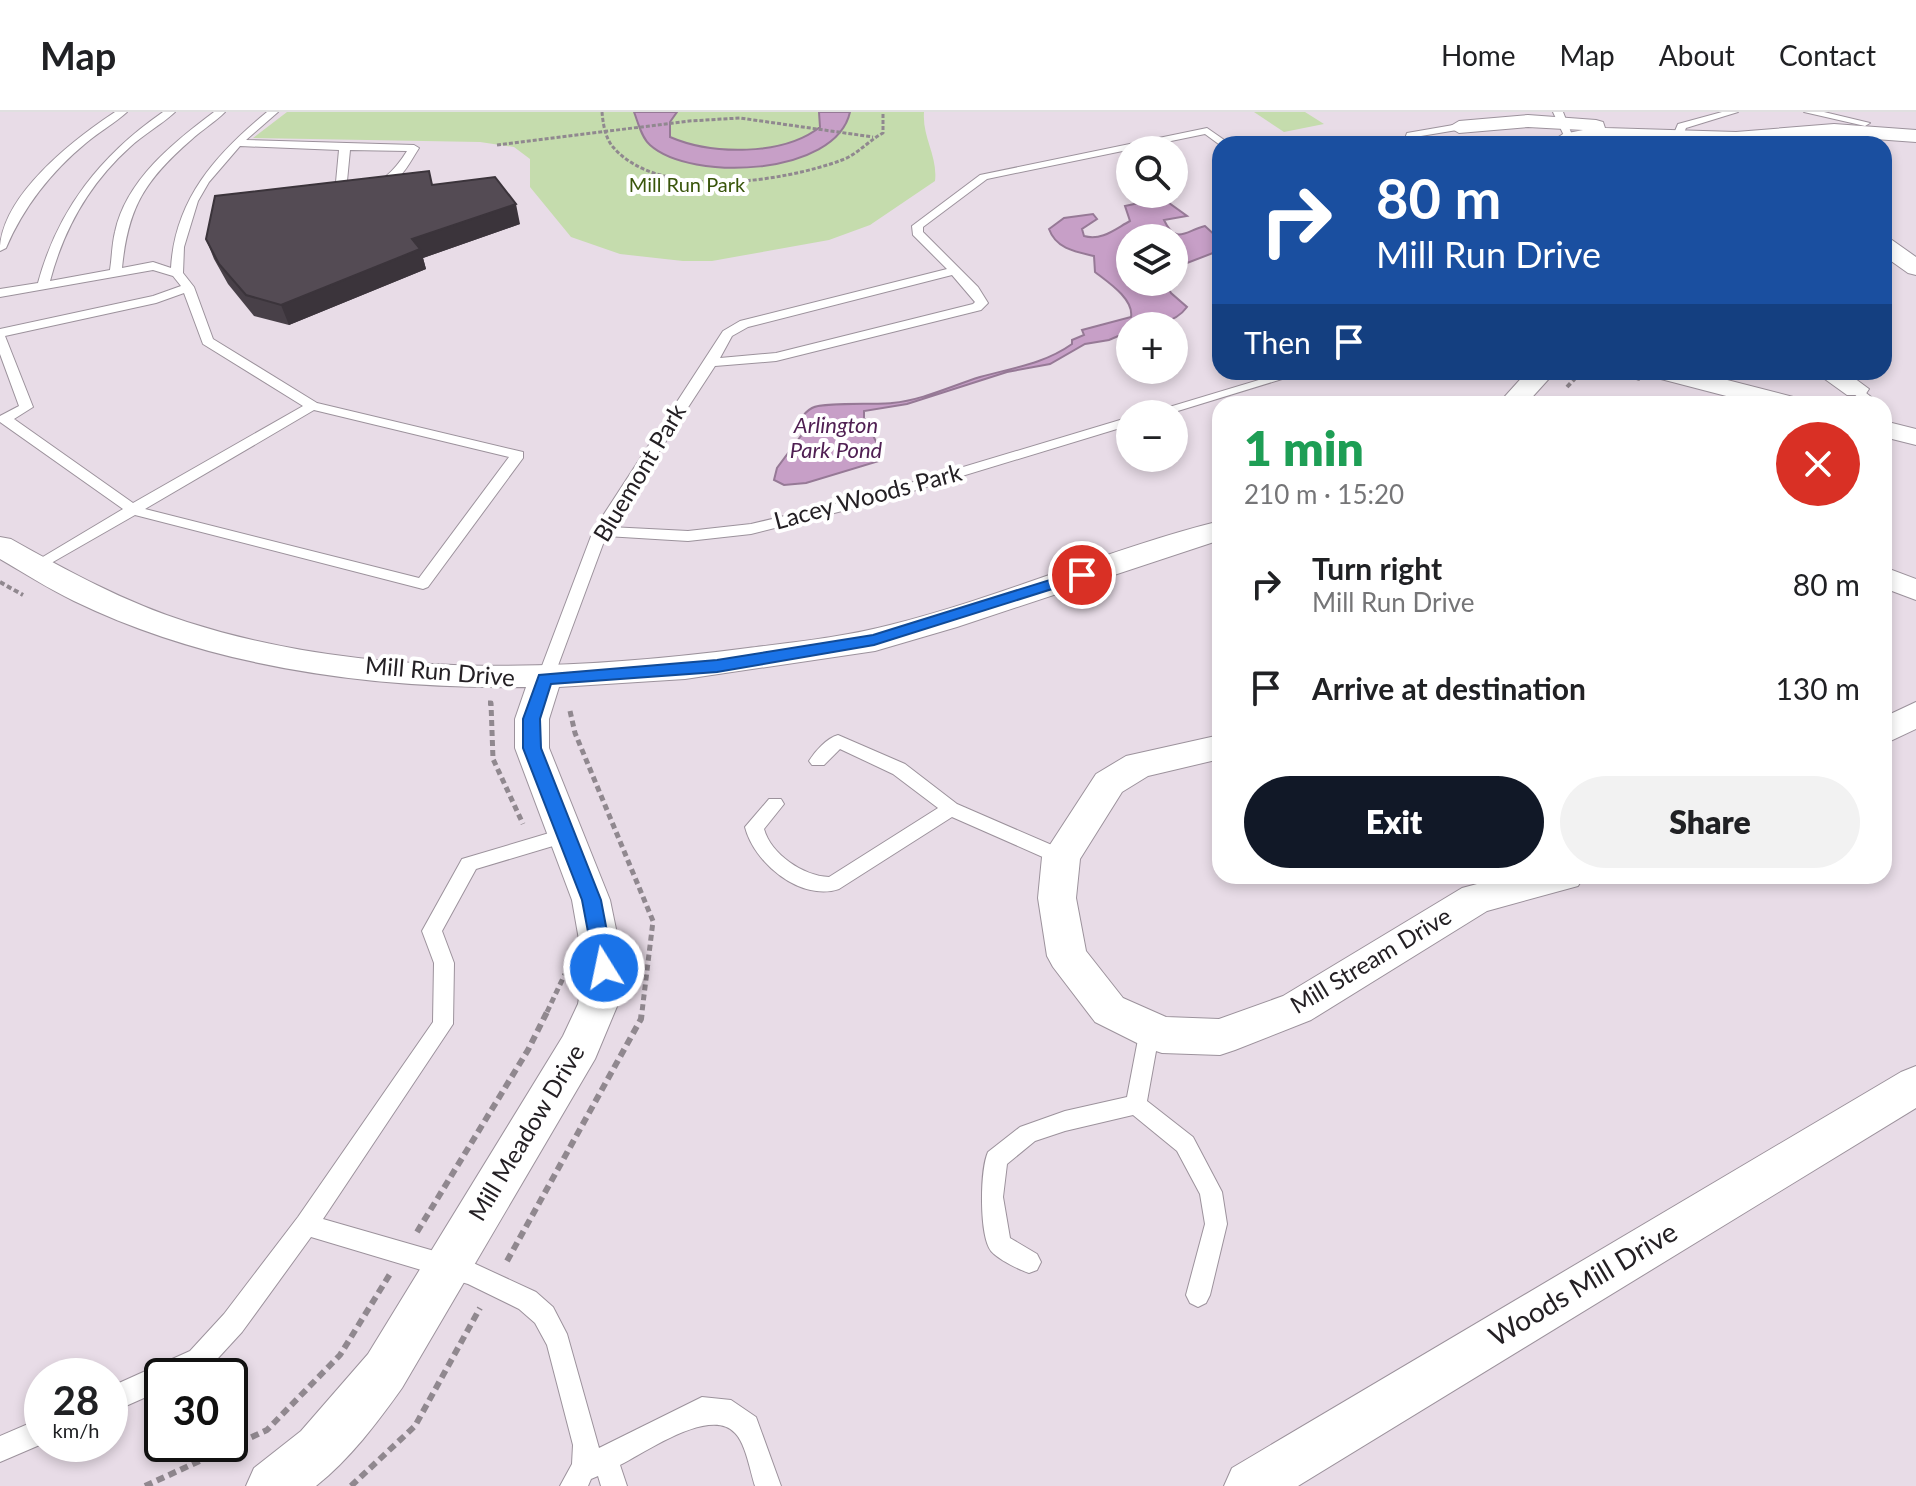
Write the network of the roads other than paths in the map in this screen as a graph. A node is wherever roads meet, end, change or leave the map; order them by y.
1 (122, 112) edge
2 (170, 112) edge
3 (220, 112) edge
4 (273, 112) edge
5 (1432, 112) edge
6 (1733, 112) edge
7 (1809, 112) edge
8 (1459, 127) junction
9 (1562, 128) edge
10 (1855, 128) edge
11 (1214, 136) edge
12 (1411, 136) edge
13 (1473, 136) edge
14 (1645, 136) edge
15 (1679, 136) edge
16 (1745, 136) edge
17 (1916, 136) edge
18 (238, 143) junction
19 (345, 147) junction
20 (0, 248) edge
21 (1892, 251) edge
22 (1916, 268) edge
23 (955, 271) junction
24 (116, 272) junction
25 (177, 273) junction
26 (43, 285) junction
27 (188, 287) junction
28 (0, 293) edge
29 (0, 335) edge
30 (711, 362) junction
31 (1271, 380) edge
32 (1534, 380) edge
33 (1696, 380) edge
34 (1840, 380) edge
35 (1216, 396) edge
36 (1519, 396) edge
37 (1758, 396) edge
38 (1864, 396) edge
39 (1212, 397) edge
40 (1188, 404) edge
41 (312, 406) junction
42 (1116, 425) edge
43 (1892, 431) edge
44 (1916, 437) edge
45 (133, 510) junction
46 (600, 531) junction
47 (1212, 533) edge
48 (0, 546) edge
49 (1892, 580) edge
50 (29, 581) junction
51 (1916, 590) edge
52 (559, 692) junction
53 (1916, 714) edge
54 (1892, 728) edge
55 (1212, 749) edge
56 (818, 761) dead end
57 (775, 804) dead end
58 (951, 809) junction
59 (549, 840) junction
60 (1061, 857) junction
61 (1534, 884) edge
62 (1150, 1029) junction
63 (1916, 1085) edge
64 (1136, 1105) junction
65 (306, 1225) junction
66 (1029, 1262) dead end
67 (448, 1265) junction
68 (1198, 1295) dead end
69 (201, 1358) edge
70 (24, 1439) edge
71 (0, 1449) edge
72 (588, 1471) edge
73 (272, 1486) edge
74 (614, 1486) edge
75 (768, 1486) edge
76 (1250, 1486) edge

1 - 20 lane
2 - 26 lane
3 - 24 lane
4 - 18 lane
5 - 8 street
6 - 15 lane
7 - 10 lane
8 - 9 street
8 - 12 lane
8 - 13 street
9 - 14 street
10 - 16 street
10 - 17 street
11 - 23 lane
18 - 19 lane
18 - 25 lane
19 - 19 lane
21 - 22 street
23 - 30 lane, Bluemont Park
23 - 30 lane
24 - 25 lane
24 - 26 lane
25 - 27 lane
26 - 28 lane
27 - 29 lane
27 - 41 lane
29 - 45 lane
30 - 46 lane, Bluemont Park
31 - 35 lane
32 - 36 street
33 - 37 street
34 - 38 street
39 - 40 lane
41 - 45 lane
41 - 45 lane
42 - 46 lane, Lacey Woods Park
43 - 44 street
45 - 50 lane
46 - 52 lane, Bluemont Park
47 - 52 street, Mill Run Drive
48 - 50 street, Mill Run Drive
49 - 51 street
50 - 52 street, Mill Run Drive
52 - 59 street, Mill Meadow Drive
53 - 54 street
55 - 60 street
56 - 58 lane
57 - 58 lane
58 - 60 lane
59 - 65 lane
59 - 67 street, Mill Meadow Drive
60 - 62 street, Mill Stream Drive
61 - 62 street, Mill Stream Drive
62 - 64 lane
63 - 76 street, Woods Mill Drive
64 - 66 lane
64 - 68 lane
65 - 67 lane
65 - 69 lane
67 - 72 lane
67 - 73 street, Mill Meadow Drive
70 - 71 lane
72 - 74 lane
72 - 75 lane

